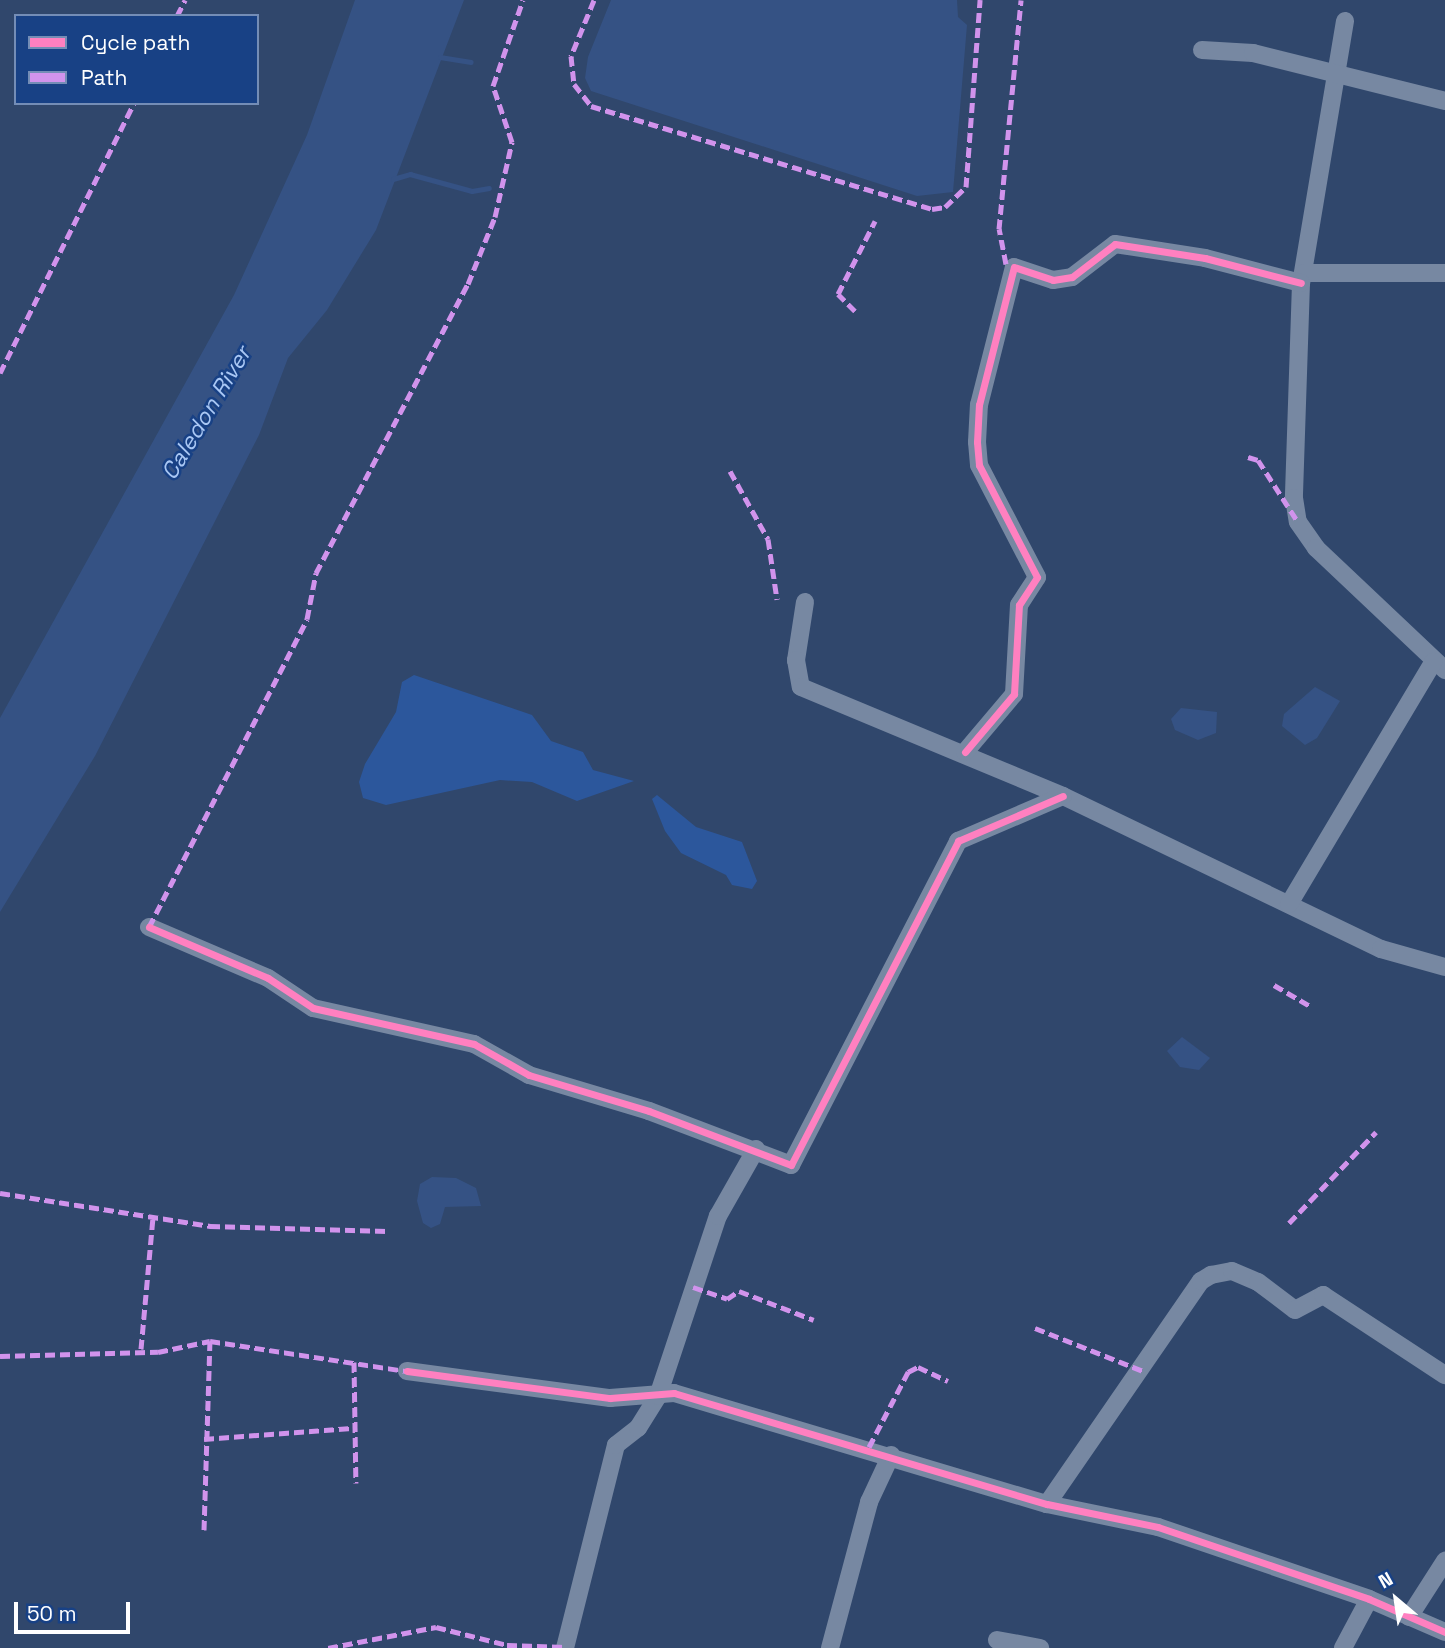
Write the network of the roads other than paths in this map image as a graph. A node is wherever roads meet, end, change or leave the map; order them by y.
1 (1345, 21) dead end
2 (1202, 50) dead end
3 (1334, 76) junction
4 (1445, 101) edge
5 (1445, 273) edge
6 (1303, 278) junction
7 (805, 602) dead end
8 (1439, 666) edge
9 (965, 752) junction
10 (1063, 796) junction
11 (1289, 904) junction
12 (149, 927) dead end
13 (1445, 967) edge
14 (756, 1149) junction
15 (408, 1371) dead end
16 (1445, 1375) edge
17 (658, 1396) junction
18 (891, 1455) junction
19 (1047, 1504) junction
20 (1445, 1561) edge
21 (1369, 1599) junction
22 (1409, 1617) junction
23 (1445, 1632) edge
24 (998, 1640) dead end
25 (565, 1648) edge
26 (830, 1648) edge
27 (1040, 1648) edge
28 (1343, 1648) edge

1 - 3 street
2 - 3 street
3 - 4 street
3 - 6 street
5 - 6 street
6 - 8 street
6 - 9 street
7 - 9 street
8 - 11 street
9 - 10 street
10 - 11 street
10 - 14 street
11 - 13 street
12 - 14 street
14 - 17 street
15 - 17 street
16 - 19 street
17 - 18 street
17 - 25 street
18 - 19 street
18 - 26 street
19 - 21 street
20 - 22 street
21 - 22 street
21 - 28 street
22 - 23 street
24 - 27 street

